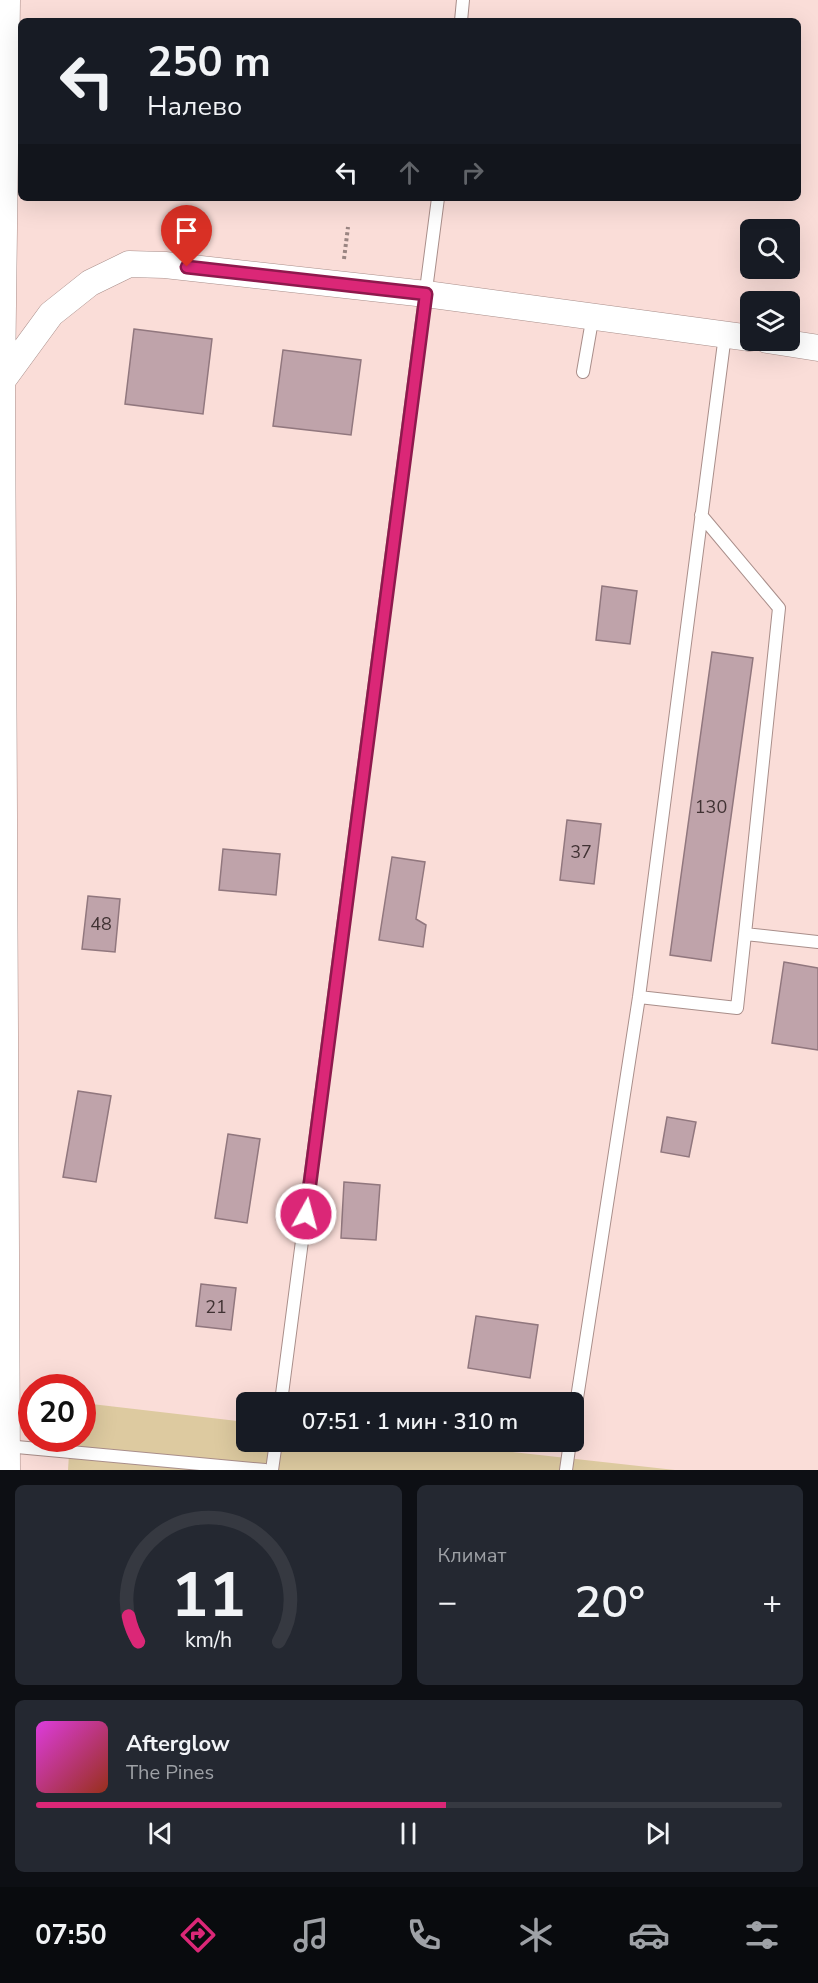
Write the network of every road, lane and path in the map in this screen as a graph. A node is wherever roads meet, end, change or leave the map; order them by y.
1 (8, 0) edge
2 (463, 0) edge
3 (461, 18) edge
4 (438, 201) edge
5 (348, 227) dead end
6 (340, 285) junction
7 (426, 294) junction
8 (592, 315) junction
9 (738, 336) edge
10 (800, 345) edge
11 (818, 348) edge
12 (583, 372) dead end
13 (2, 381) junction
14 (700, 515) junction
15 (745, 934) junction
16 (818, 942) edge
17 (639, 997) junction
18 (282, 1392) edge
19 (578, 1392) edge
20 (275, 1452) edge
21 (569, 1452) edge
22 (7, 1458) edge
23 (265, 1470) edge
24 (272, 1470) edge
25 (566, 1470) edge

1 - 13 street
2 - 3 lane
4 - 7 lane
5 - 6 path
6 - 7 street
6 - 13 street
7 - 8 street
7 - 18 lane
8 - 9 street
8 - 12 lane
9 - 14 lane
10 - 11 street
13 - 22 street
14 - 15 lane
14 - 17 lane
15 - 16 lane
15 - 17 lane
17 - 19 lane
20 - 24 lane
21 - 25 lane
22 - 23 lane

